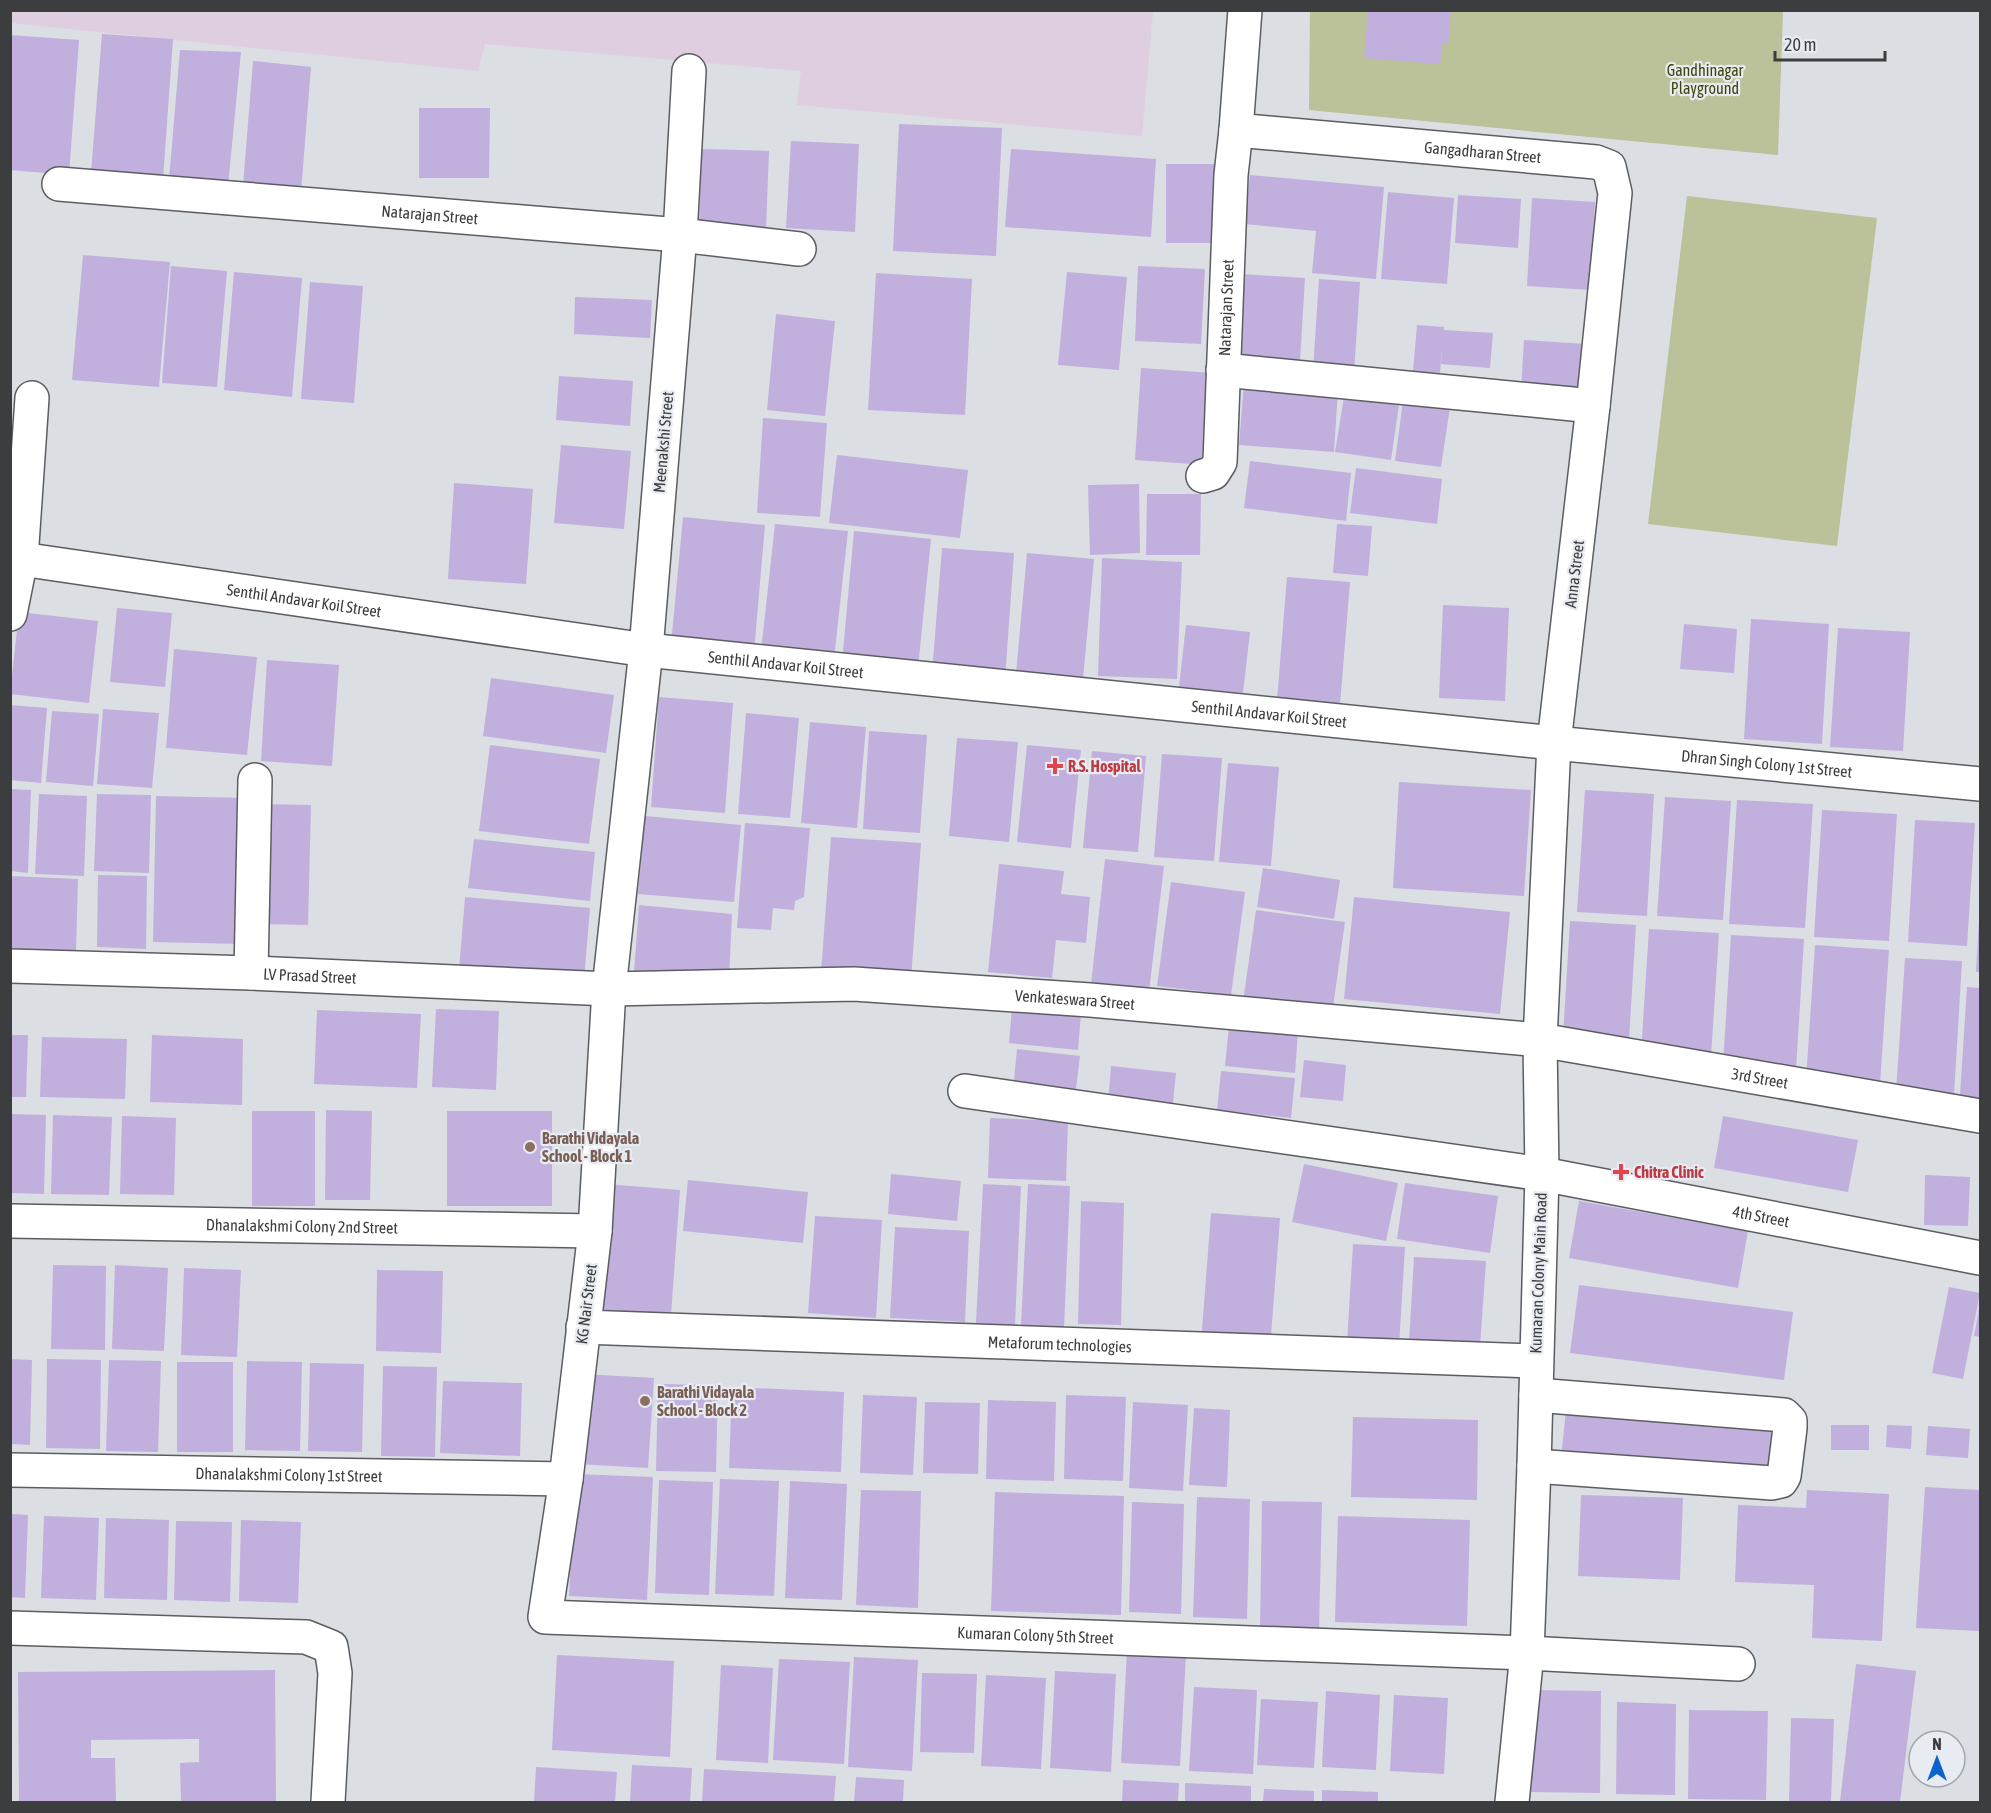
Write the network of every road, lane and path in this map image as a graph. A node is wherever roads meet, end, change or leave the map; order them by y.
1 (1245, 10) edge
2 (689, 71) dead end
3 (1236, 130) junction
4 (59, 184) dead end
5 (680, 235) junction
6 (799, 249) dead end
7 (1223, 370) junction
8 (32, 398) dead end
9 (1593, 406) junction
10 (1203, 476) dead end
11 (21, 560) junction
12 (10, 614) edge
13 (646, 650) junction
14 (1554, 743) junction
15 (255, 780) dead end
16 (1980, 784) edge
17 (10, 966) edge
18 (251, 973) junction
19 (609, 989) junction
20 (1540, 1040) junction
21 (965, 1091) dead end
22 (1980, 1116) edge
23 (1542, 1174) junction
24 (10, 1221) edge
25 (595, 1231) junction
26 (1980, 1258) edge
27 (583, 1327) junction
28 (1536, 1361) junction
29 (1536, 1395) junction
30 (1534, 1466) junction
31 (10, 1470) edge
32 (567, 1479) junction
33 (545, 1617) joint
34 (10, 1628) edge
35 (1527, 1653) junction
36 (1738, 1664) dead end
37 (328, 1803) edge
38 (1512, 1803) edge

1 - 3 street
2 - 5 street, Meenakshi Street
3 - 7 street, Natarajan Street
3 - 9 street, Gangadharan Street
4 - 5 street, Natarajan Street
5 - 6 street, Natarajan Street
5 - 13 street, Meenakshi Street
7 - 9 street
7 - 10 street, Natarajan Street
8 - 11 street
9 - 14 street, Anna Street
11 - 12 street
11 - 13 street, Senthil Andavar Koil Street
13 - 14 street, Senthil Andavar Koil Street
13 - 19 street, Meenakshi Street
14 - 16 street, Dhran Singh Colony 1st Street
14 - 20 street, Kumaran Colony Main Road
15 - 18 street
17 - 18 street, LV Prasad Street
18 - 19 street, LV Prasad Street
19 - 20 street, Venkateswara Street
19 - 25 street, KG Nair Street
20 - 22 street, 3rd Street
20 - 23 street, Kumaran Colony Main Road
21 - 23 street, 4th Street
23 - 26 street, 4th Street
23 - 28 street, Kumaran Colony Main Road
24 - 25 street, Dhanalakshmi Colony 2nd Street
25 - 27 street, KG Nair Street
27 - 28 street, Metaforum technologies
27 - 32 street, KG Nair Street
28 - 29 street, Kumaran Colony Main Road
29 - 30 street, Kumaran Colony Main Road
29 - 30 street
30 - 35 street, Kumaran Colony Main Road
31 - 32 street, Dhanalakshmi Colony 1st Street
32 - 33 street, KG Nair Street
33 - 35 street, Kumaran Colony 5th Street
34 - 37 street
35 - 36 street, Kumaran Colony 5th Street
35 - 38 street, Kumaran Colony Main Road

